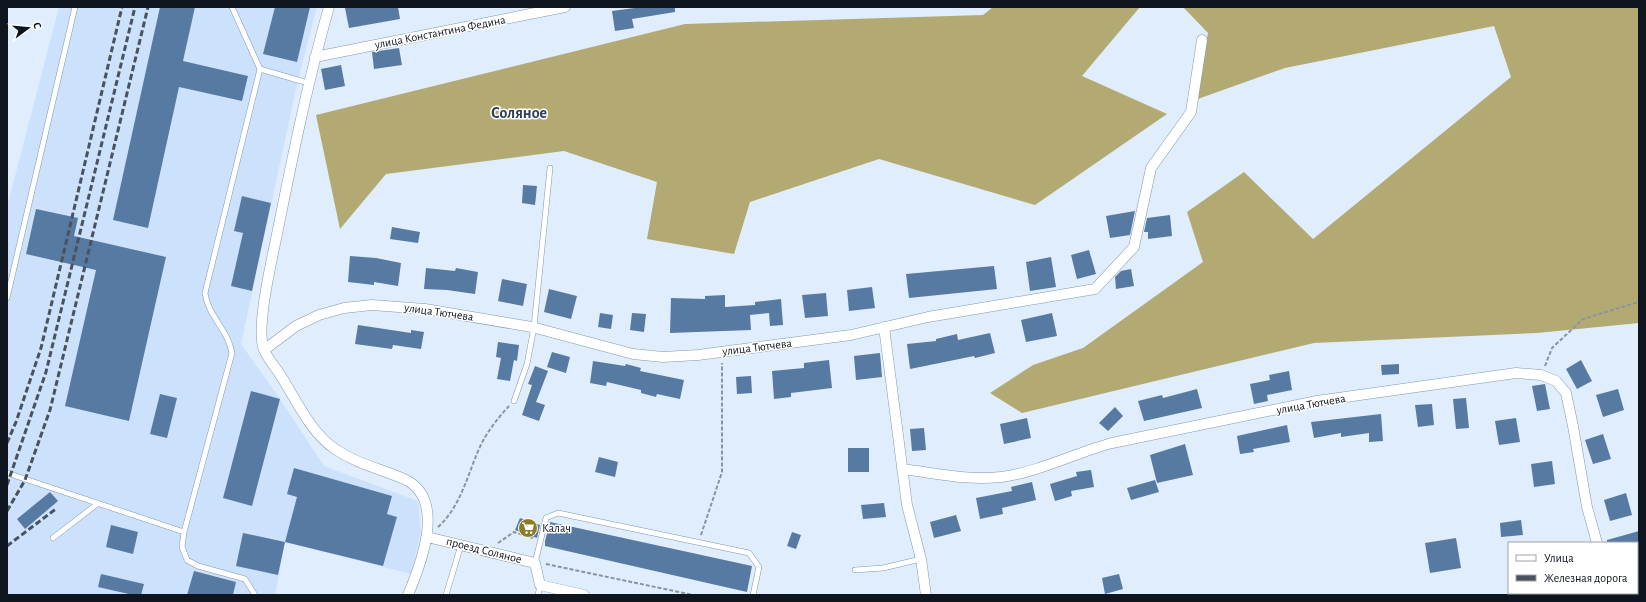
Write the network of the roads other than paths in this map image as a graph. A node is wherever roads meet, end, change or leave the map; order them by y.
1 (75, 7) edge
2 (232, 7) edge
3 (329, 7) edge
4 (565, 7) edge
5 (1202, 40) dead end
6 (315, 57) junction
7 (260, 69) junction
8 (308, 83) junction
9 (550, 168) dead end
10 (7, 298) edge
11 (534, 327) junction
12 (884, 327) junction
13 (264, 350) junction
14 (514, 401) road end
15 (902, 469) junction
16 (7, 473) edge
17 (98, 504) junction
18 (184, 532) junction
19 (427, 537) junction
20 (53, 538) dead end
21 (1597, 542) edge
22 (461, 545) junction
23 (920, 559) junction
24 (535, 563) junction
25 (855, 570) dead end
26 (540, 585) junction
27 (255, 595) edge
28 (408, 595) edge
29 (446, 595) edge
30 (538, 595) edge
31 (584, 595) edge
32 (753, 595) edge
33 (926, 595) edge

1 - 10 lane
2 - 7 lane
3 - 6 street
4 - 6 street, улица Константина Федина
5 - 12 street, улица Тютчева
6 - 8 street
7 - 8 lane
7 - 18 lane
8 - 13 street
9 - 11 lane
11 - 12 street, улица Тютчева
11 - 13 street, улица Тютчева
11 - 14 lane
12 - 15 street
13 - 19 street
15 - 21 street, улица Тютчева
15 - 23 street
16 - 17 lane
17 - 18 lane
17 - 20 lane
18 - 27 lane
19 - 22 street, проезд Соляное
19 - 28 street
22 - 24 street, проезд Соляное
22 - 29 lane
23 - 25 lane
23 - 33 street
24 - 26 street, проезд Соляное
24 - 32 lane
26 - 30 lane
26 - 31 street

